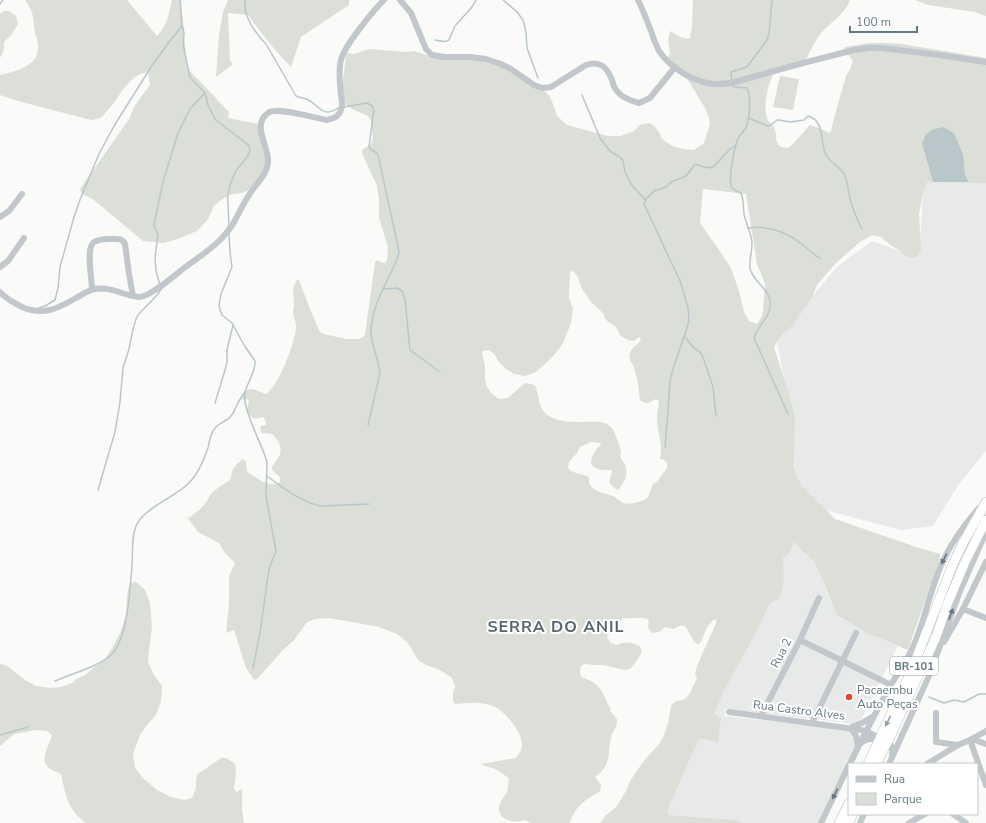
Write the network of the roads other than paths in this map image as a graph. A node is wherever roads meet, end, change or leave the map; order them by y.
1 (384, 0) edge
2 (400, 0) edge
3 (638, 0) edge
4 (986, 62) edge
5 (674, 67) junction
6 (22, 194) dead end
7 (0, 217) edge
8 (24, 238) dead end
9 (0, 267) edge
10 (92, 290) junction
11 (0, 292) edge
12 (133, 296) junction
13 (986, 501) edge
14 (986, 520) edge
15 (986, 532) edge
16 (986, 562) edge
17 (980, 575) junction
18 (986, 578) edge
19 (820, 598) dead end
20 (963, 609) junction
21 (986, 618) edge
22 (856, 633) dead end
23 (800, 640) junction
24 (937, 654) junction
25 (842, 661) junction
26 (891, 685) junction
27 (729, 712) dead end
28 (936, 713) dead end
29 (874, 715) junction
30 (761, 716) junction
31 (812, 723) junction
32 (851, 728) junction
33 (866, 731) junction
34 (986, 731) edge
35 (883, 738) junction
36 (971, 739) junction
37 (986, 744) edge
38 (958, 745) junction
39 (858, 746) junction
40 (879, 750) junction
41 (889, 762) edge
42 (850, 763) edge
43 (869, 763) edge
44 (877, 763) edge
45 (929, 763) edge
46 (848, 767) edge
47 (986, 785) edge
48 (848, 805) edge
49 (923, 815) edge
50 (954, 815) edge
51 (821, 823) edge
52 (839, 823) edge
53 (909, 823) edge
54 (966, 823) edge

1 - 12 street
2 - 5 street
3 - 5 street
4 - 5 street
6 - 7 street
8 - 9 street
10 - 11 street
10 - 12 street
10 - 12 street
13 -> 26 street
13 -> 35 highway, BR-101
14 - 35 highway, BR-101
24 -> 15 street
16 - 17 street
17 - 18 street
17 - 20 street
19 - 23 street, Rua 2
20 - 21 street
20 - 24 street
22 - 25 street
23 - 25 street
23 - 30 street, Rua 2
24 - 41 street
25 - 26 street
25 - 31 street
26 - 29 street
27 - 30 street, Rua Castro Alves
28 - 38 street
29 - 32 street
29 - 33 street
30 - 31 street, Rua Castro Alves
31 - 32 street, Rua Castro Alves
32 - 33 street, Rua Castro Alves
32 - 39 street
33 - 35 street
33 - 39 street
34 - 36 street
35 - 39 street
35 - 40 highway, BR-101, bridge
35 - 41 street
36 - 37 street
36 - 38 street
36 - 47 street
38 - 45 street
39 - 42 street
40 - 43 highway, BR-101
40 - 44 highway, BR-101
46 -> 51 street
48 - 52 highway
49 - 53 street
50 - 54 street

